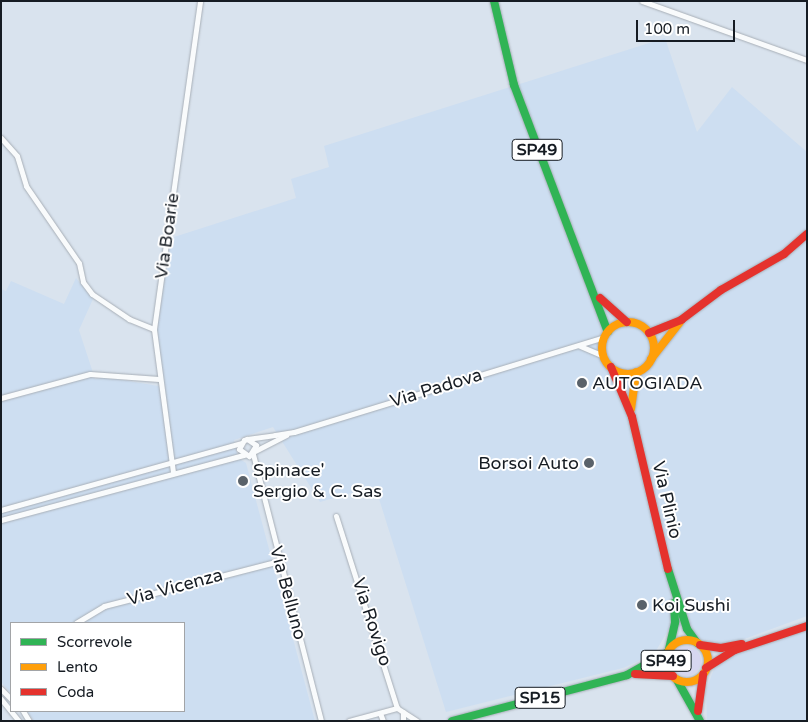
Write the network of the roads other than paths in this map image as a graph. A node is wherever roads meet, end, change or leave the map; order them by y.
1 (200, 1) edge
2 (494, 1) edge
3 (642, 1) edge
4 (807, 60) edge
5 (1, 138) edge
6 (807, 234) edge
7 (596, 294) junction
8 (681, 320) junction
9 (627, 322) junction
10 (154, 330) junction
11 (650, 332) junction
12 (606, 335) junction
13 (578, 345) junction
14 (604, 356) junction
15 (651, 359) junction
16 (611, 367) junction
17 (636, 372) junction
18 (159, 378) junction
19 (1, 398) edge
20 (632, 417) junction
21 (294, 432) junction
22 (247, 440) junction
23 (241, 443) junction
24 (254, 452) junction
25 (245, 456) junction
26 (171, 464) junction
27 (254, 466) junction
28 (173, 472) junction
29 (1, 510) edge
30 (336, 516) dead end
31 (1, 520) edge
32 (279, 560) junction
33 (673, 590) junction
34 (78, 622) edge
35 (807, 626) edge
36 (769, 638) junction
37 (698, 644) junction
38 (668, 651) junction
39 (705, 671) junction
40 (627, 675) junction
41 (675, 678) junction
42 (1, 689) edge
43 (10, 698) edge
44 (1, 699) edge
45 (10, 710) edge
46 (400, 710) junction
47 (380, 713) junction
48 (699, 717) edge
49 (321, 721) edge
50 (349, 721) edge
51 (383, 721) edge
52 (403, 721) edge
53 (417, 721) edge
54 (452, 721) edge

1 - 10 street, Via Boarie
2 - 7 main road, SP49
3 - 4 street
5 - 10 street
6 - 8 main road
7 - 9 main road, SP49
7 - 12 main road, SP49
8 - 11 main road
8 - 15 main road
9 - 11 main road, SP49
9 - 12 main road
10 - 18 street, Via Boarie
11 - 15 main road
12 - 13 street, Via Padova
12 - 14 main road, SP49
13 - 14 street
13 - 21 street, Via Padova
14 - 16 main road, SP49
15 - 17 main road
16 - 17 main road
16 - 20 main road, Via Plinio / SP49
17 - 20 main road, Via Plinio / SP49
18 - 19 street
18 - 26 street, Via Boarie
20 - 33 main road, Via Plinio / SP49
21 - 22 street
21 - 24 street
22 - 23 street
22 - 24 street
23 - 25 street
23 - 26 street
24 - 25 street
24 - 27 street
25 - 27 street
25 - 28 street
26 - 28 street, Via Boarie
26 - 29 street
27 - 32 street, Via Belluno
28 - 31 street
30 - 46 street, Via Rovigo
32 - 34 street, Via Vicenza
32 - 49 street, Via Belluno
33 - 37 main road, SP49
33 - 38 main road, SP49
35 - 36 main road
36 - 37 main road
36 - 39 main road
37 - 38 main road, SP49
37 - 39 main road, SP49
38 - 40 main road, SP15
38 - 41 main road, SP49
39 - 41 main road, SP49
39 - 48 main road, SP49
40 - 41 main road, SP15
40 - 54 main road, SP15
41 - 48 main road, SP49
42 - 43 street
44 - 45 street
46 - 47 street
46 - 52 street, Via Rovigo
46 - 53 street
47 - 50 street
47 - 51 street

